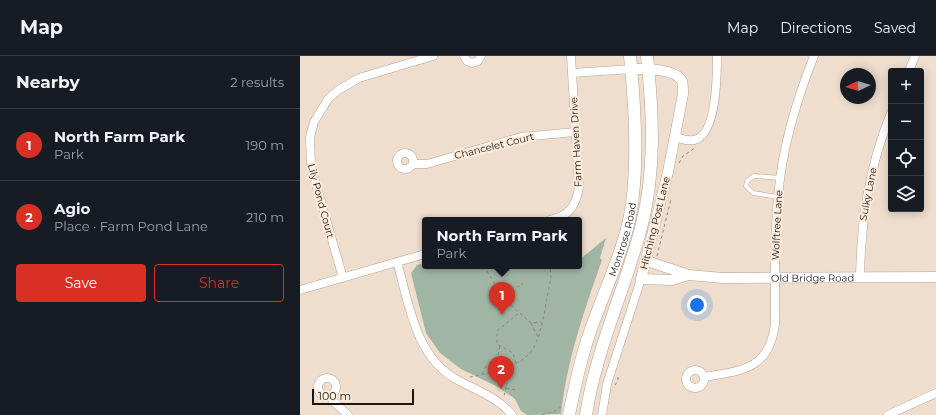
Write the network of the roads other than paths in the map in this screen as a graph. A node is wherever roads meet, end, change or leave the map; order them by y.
1 (433, 56) edge
2 (464, 56) edge
3 (480, 56) edge
4 (571, 56) edge
5 (630, 56) edge
6 (647, 56) edge
7 (717, 56) edge
8 (814, 56) edge
9 (916, 56) edge
10 (910, 68) edge
11 (632, 69) junction
12 (648, 69) junction
13 (572, 73) junction
14 (888, 121) edge
15 (575, 132) junction
16 (676, 137) junction
17 (413, 164) dead end
18 (780, 178) junction
19 (778, 197) junction
20 (558, 217) edge
21 (422, 255) edge
22 (647, 261) junction
23 (397, 262) junction
24 (689, 275) junction
25 (936, 277) edge
26 (343, 278) junction
27 (775, 278) junction
28 (860, 278) junction
29 (641, 279) junction
30 (300, 290) edge
31 (704, 377) dead end
32 (936, 393) edge
33 (330, 395) dead end
34 (567, 413) edge
35 (348, 415) edge
36 (512, 415) edge
37 (586, 415) edge
38 (602, 415) edge
39 (888, 415) edge

1 - 26 street, Lily Pond Court
2 - 3 street
4 - 13 street, Farm Haven Drive
5 - 11 main road, Montrose Road
6 - 12 main road, Montrose Road
7 - 16 street
8 - 18 street, Wolftree Lane
9 - 10 street
11 - 12 street, Hitching Post Lane
11 - 13 street
11 - 34 main road, Montrose Road
12 - 16 street, Hitching Post Lane
12 - 37 main road, Montrose Road
13 - 15 street, Farm Haven Drive
14 - 28 street, Sulky Lane
15 - 17 street, Chancelet Court
15 - 20 street, Farm Haven Drive
16 - 22 street, Hitching Post Lane
18 - 19 street, Wolftree Lane
18 - 19 lane
19 - 27 street, Wolftree Lane
21 - 23 street
22 - 24 street, Old Bridge Road
22 - 29 street, Hitching Post Lane
23 - 26 street
23 - 36 street
24 - 27 street, Old Bridge Road
24 - 29 street, Old Bridge Road
25 - 28 street, Old Bridge Road
26 - 30 street
27 - 28 street, Old Bridge Road
27 - 31 street, Wolftree Lane
29 - 38 street, Hitching Post Lane
32 - 39 street
33 - 35 street

